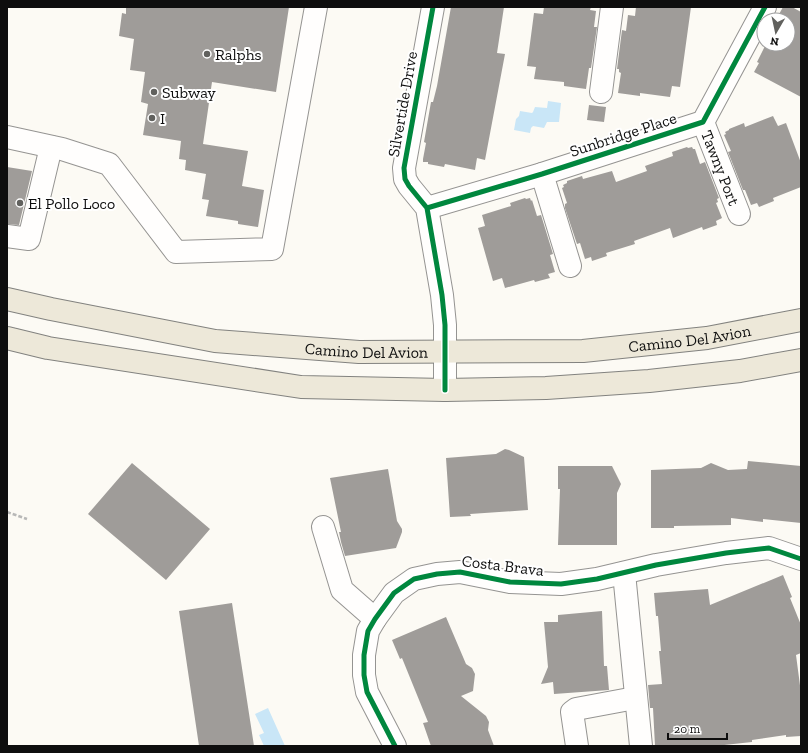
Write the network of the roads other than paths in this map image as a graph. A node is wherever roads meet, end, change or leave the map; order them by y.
1 (316, 7) edge
2 (433, 7) edge
3 (612, 7) edge
4 (765, 7) edge
5 (601, 92) dead end
6 (703, 122) junction
7 (7, 137) edge
8 (52, 147) junction
9 (542, 174) junction
10 (426, 208) junction
11 (739, 214) dead end
12 (7, 236) edge
13 (570, 266) dead end
14 (7, 299) edge
15 (801, 320) edge
16 (7, 338) edge
17 (445, 351) junction
18 (801, 360) edge
19 (445, 390) junction
20 (323, 527) dead end
21 (801, 559) edge
22 (624, 573) junction
23 (375, 619) junction
24 (635, 698) junction
25 (395, 746) edge
26 (577, 746) edge
27 (641, 746) edge

1 - 8 street
2 - 10 street, Silvertide Drive
3 - 5 street
4 - 6 street
6 - 9 street, Sunbridge Place
6 - 11 street, Tawny Port
7 - 8 street
8 - 12 street
9 - 10 street, Sunbridge Place
9 - 13 street
10 - 17 street, Silvertide Drive
14 - 17 main road, Camino Del Avion
15 - 17 main road, Camino Del Avion
16 - 19 main road
17 - 19 street, Silvertide Drive
18 - 19 main road
20 - 23 street
21 - 22 street, Costa Brava
22 - 23 street, Costa Brava
22 - 24 street
23 - 25 street, Costa Brava
24 - 26 street
24 - 27 street

